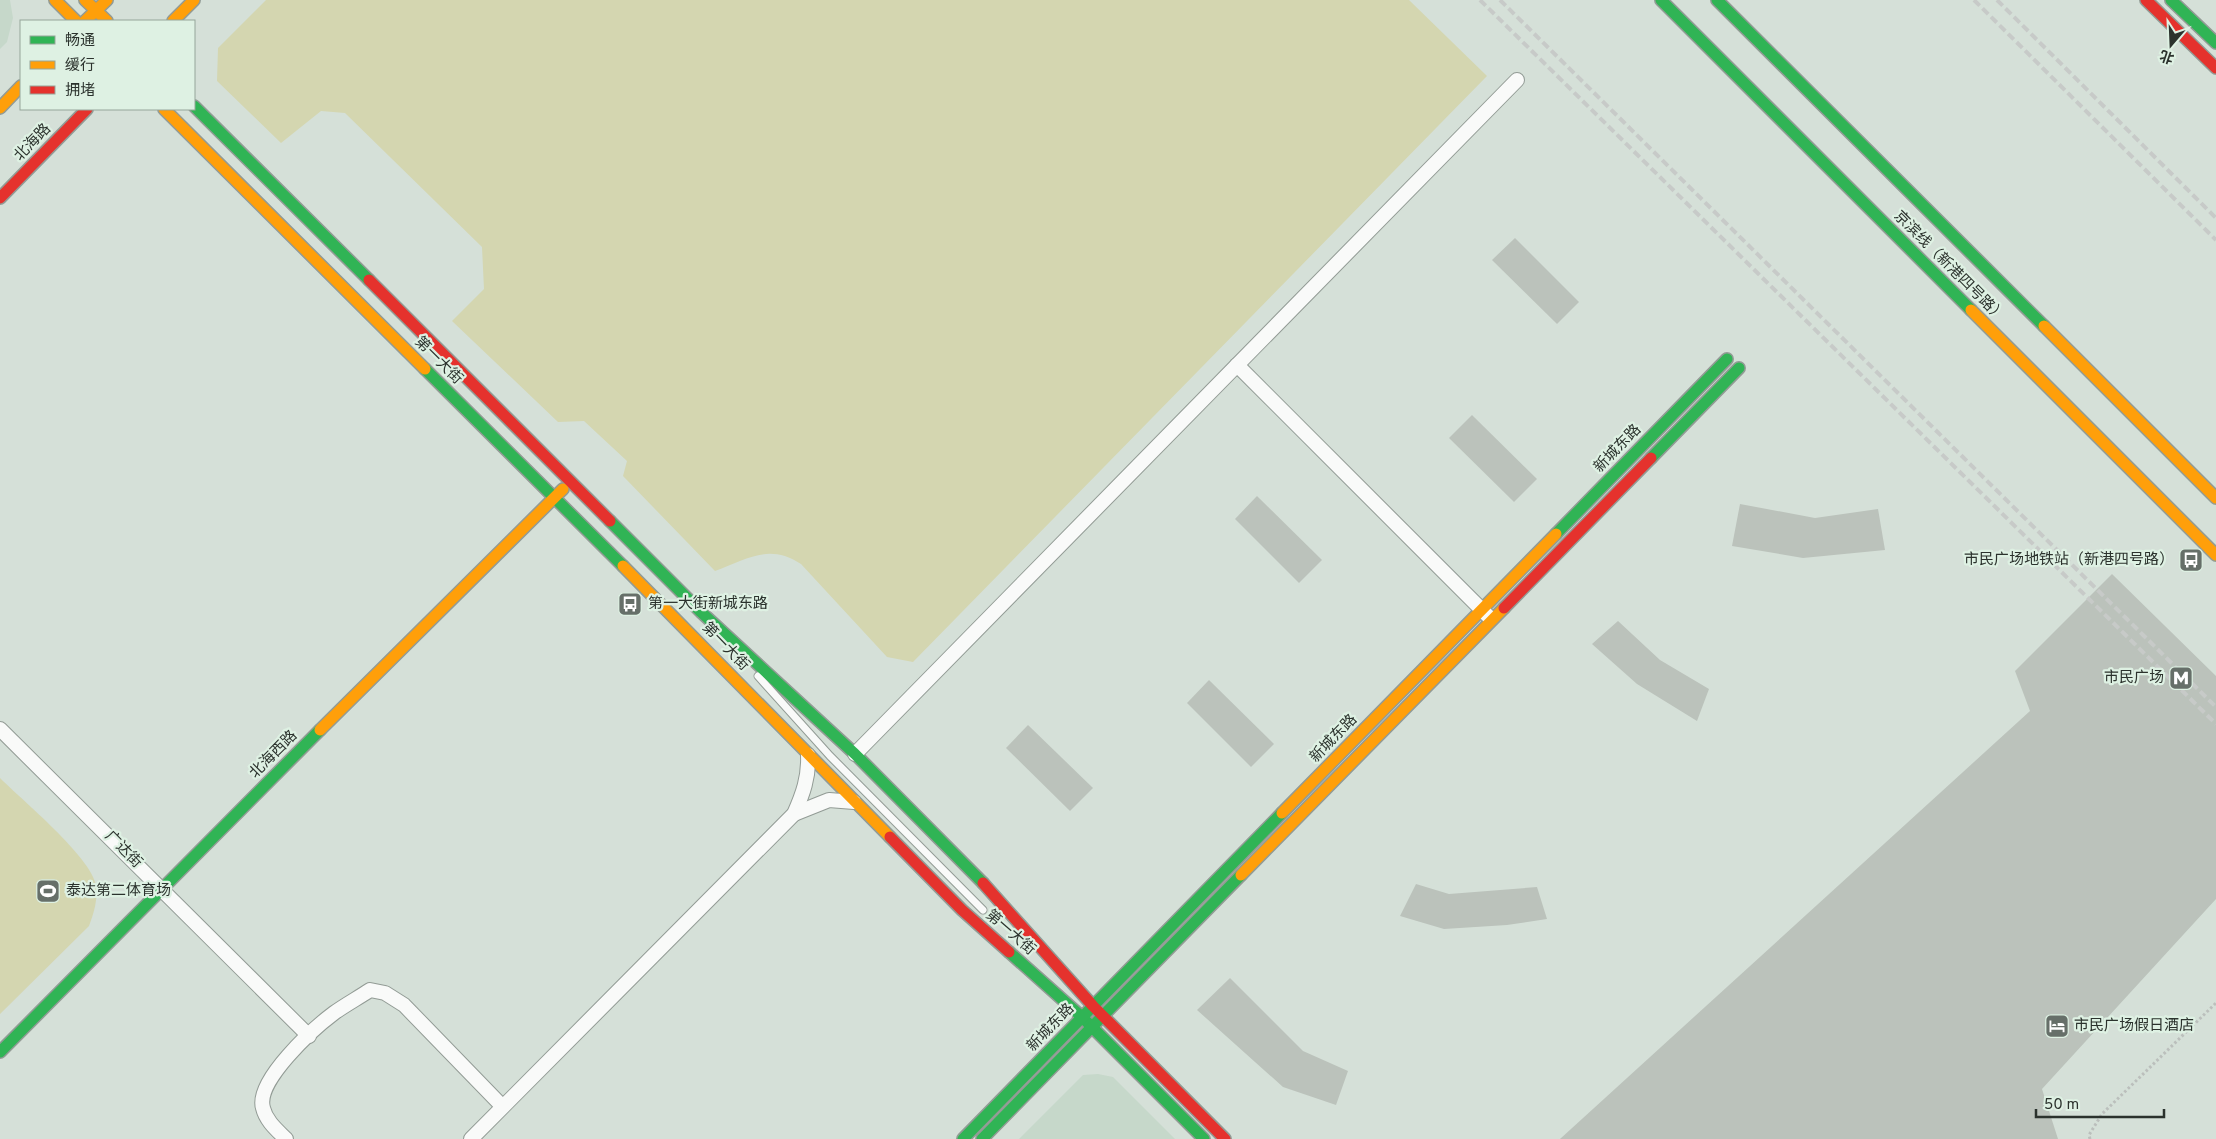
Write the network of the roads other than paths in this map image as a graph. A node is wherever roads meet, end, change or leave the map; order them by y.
1 (54, 0) edge
2 (85, 0) edge
3 (107, 0) edge
4 (194, 0) edge
5 (1661, 0) edge
6 (1717, 0) edge
7 (2146, 0) edge
8 (2171, 0) edge
9 (96, 11) junction
10 (75, 20) edge
11 (86, 20) edge
12 (106, 20) edge
13 (174, 20) edge
14 (2216, 44) edge
15 (2216, 68) edge
16 (1517, 80) dead end
17 (20, 87) edge
18 (195, 107) edge
19 (0, 108) edge
20 (86, 110) edge
21 (165, 110) edge
22 (0, 198) edge
23 (1727, 359) dead end
24 (1237, 366) junction
25 (1739, 368) dead end
26 (571, 481) junction
27 (555, 498) junction
28 (2216, 498) edge
29 (2216, 555) edge
30 (1482, 610) junction
31 (701, 612) junction
32 (1492, 620) junction
33 (0, 729) edge
34 (855, 754) junction
35 (808, 755) junction
36 (854, 802) junction
37 (794, 814) junction
38 (162, 888) junction
39 (983, 910) dead end
40 (1093, 1006) junction
41 (1103, 1016) junction
42 (1082, 1017) junction
43 (1092, 1027) junction
44 (308, 1036) junction
45 (0, 1052) edge
46 (502, 1106) junction
47 (286, 1139) edge
48 (471, 1139) edge
49 (963, 1139) edge
50 (982, 1139) edge
51 (1204, 1139) edge
52 (1226, 1139) edge

1 - 10 main road
2 - 9 main road
3 - 9 main road
4 - 13 main road
5 - 29 main road, 京滨线（新港四号路）
6 - 28 main road, 京滨线（新港四号路）
7 - 15 main road
8 - 14 main road
9 - 11 main road
9 - 12 main road
16 - 24 street
17 - 19 main road
18 - 26 main road, 第一大街
20 - 22 main road, 北海路
21 - 27 main road, 第一大街
23 - 30 main road, 新城东路
24 - 30 street
24 - 34 street
25 - 32 main road, 新城东路
26 - 27 main road, 北海西路
26 - 31 main road, 第一大街
27 - 35 main road, 第一大街
27 - 38 main road, 北海西路
30 - 32 street
30 - 40 main road, 新城东路
31 - 34 main road, 第一大街
31 - 39 lane
32 - 41 main road, 新城东路
33 - 38 street, 广达街
34 - 40 main road, 第一大街
35 - 36 main road, 第一大街
35 - 37 street
36 - 37 street
36 - 42 main road, 第一大街
37 - 46 street
38 - 44 street, 广达街
38 - 45 main road, 北海西路
40 - 41 main road, 第一大街
40 - 42 main road, 新城东路
41 - 43 main road, 新城东路
41 - 52 main road, 第一大街
42 - 43 main road, 第一大街
42 - 49 main road, 新城东路
43 - 50 main road, 新城东路
43 - 51 main road, 第一大街
44 - 46 street
44 - 47 street
46 - 48 street

